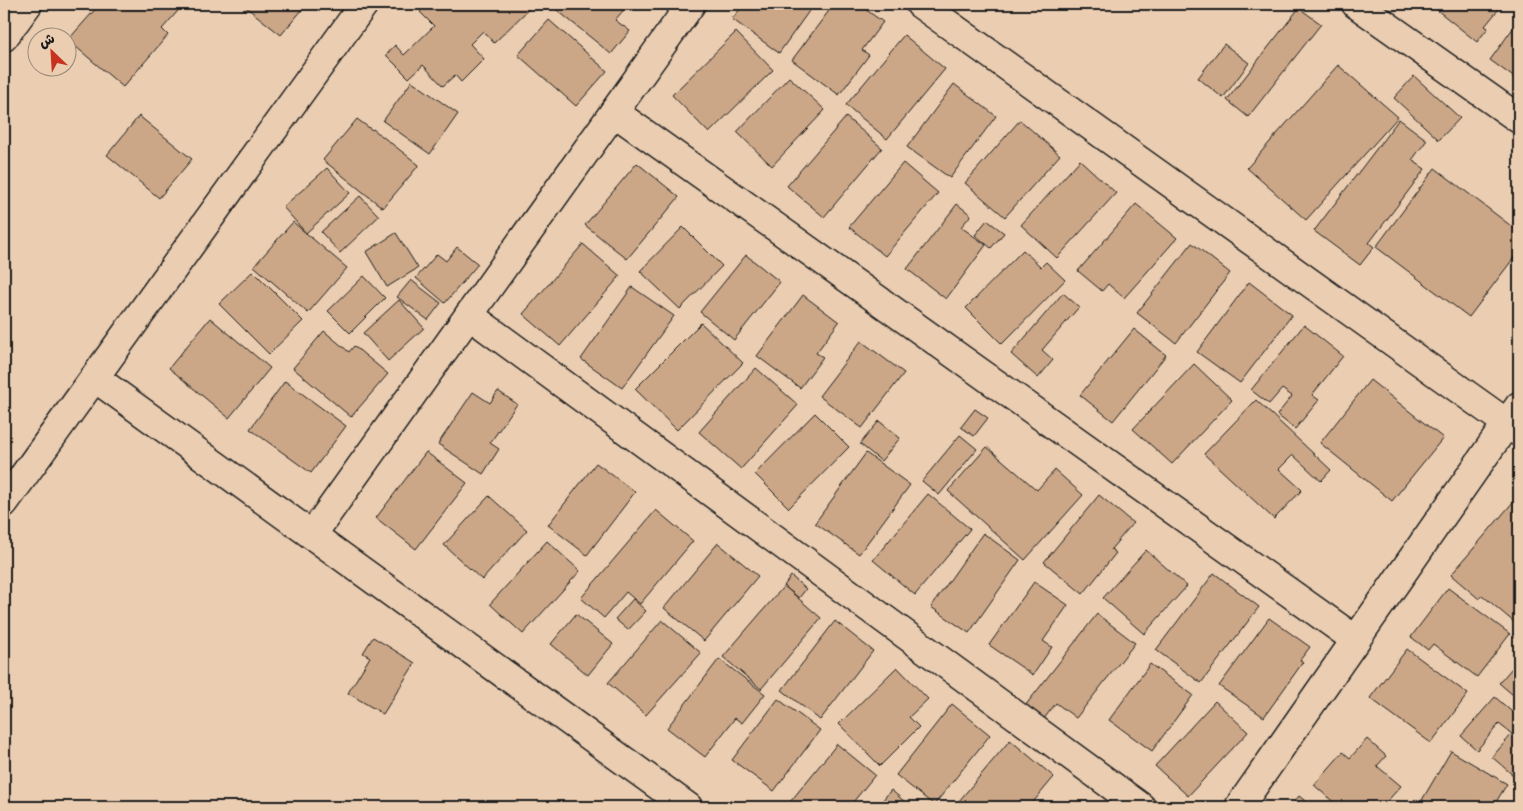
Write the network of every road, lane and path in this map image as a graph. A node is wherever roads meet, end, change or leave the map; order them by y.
1 (28, 4) edge
2 (364, 4) edge
3 (691, 4) edge
4 (920, 4) edge
5 (1356, 4) edge
6 (4, 37) edge
7 (614, 112) junction
8 (1519, 119) edge
9 (469, 315) junction
10 (95, 378) junction
11 (1515, 420) edge
12 (4, 503) edge
13 (312, 535) junction
14 (1356, 640) junction
15 (688, 807) edge
16 (1141, 807) edge
17 (1238, 807) edge

1 - 6 street
2 - 10 street
3 - 7 street
4 - 11 street
5 - 8 street
7 - 9 street
7 - 14 street
9 - 13 street
9 - 16 street
10 - 12 street
10 - 13 street
11 - 14 street
13 - 15 street
14 - 17 street

